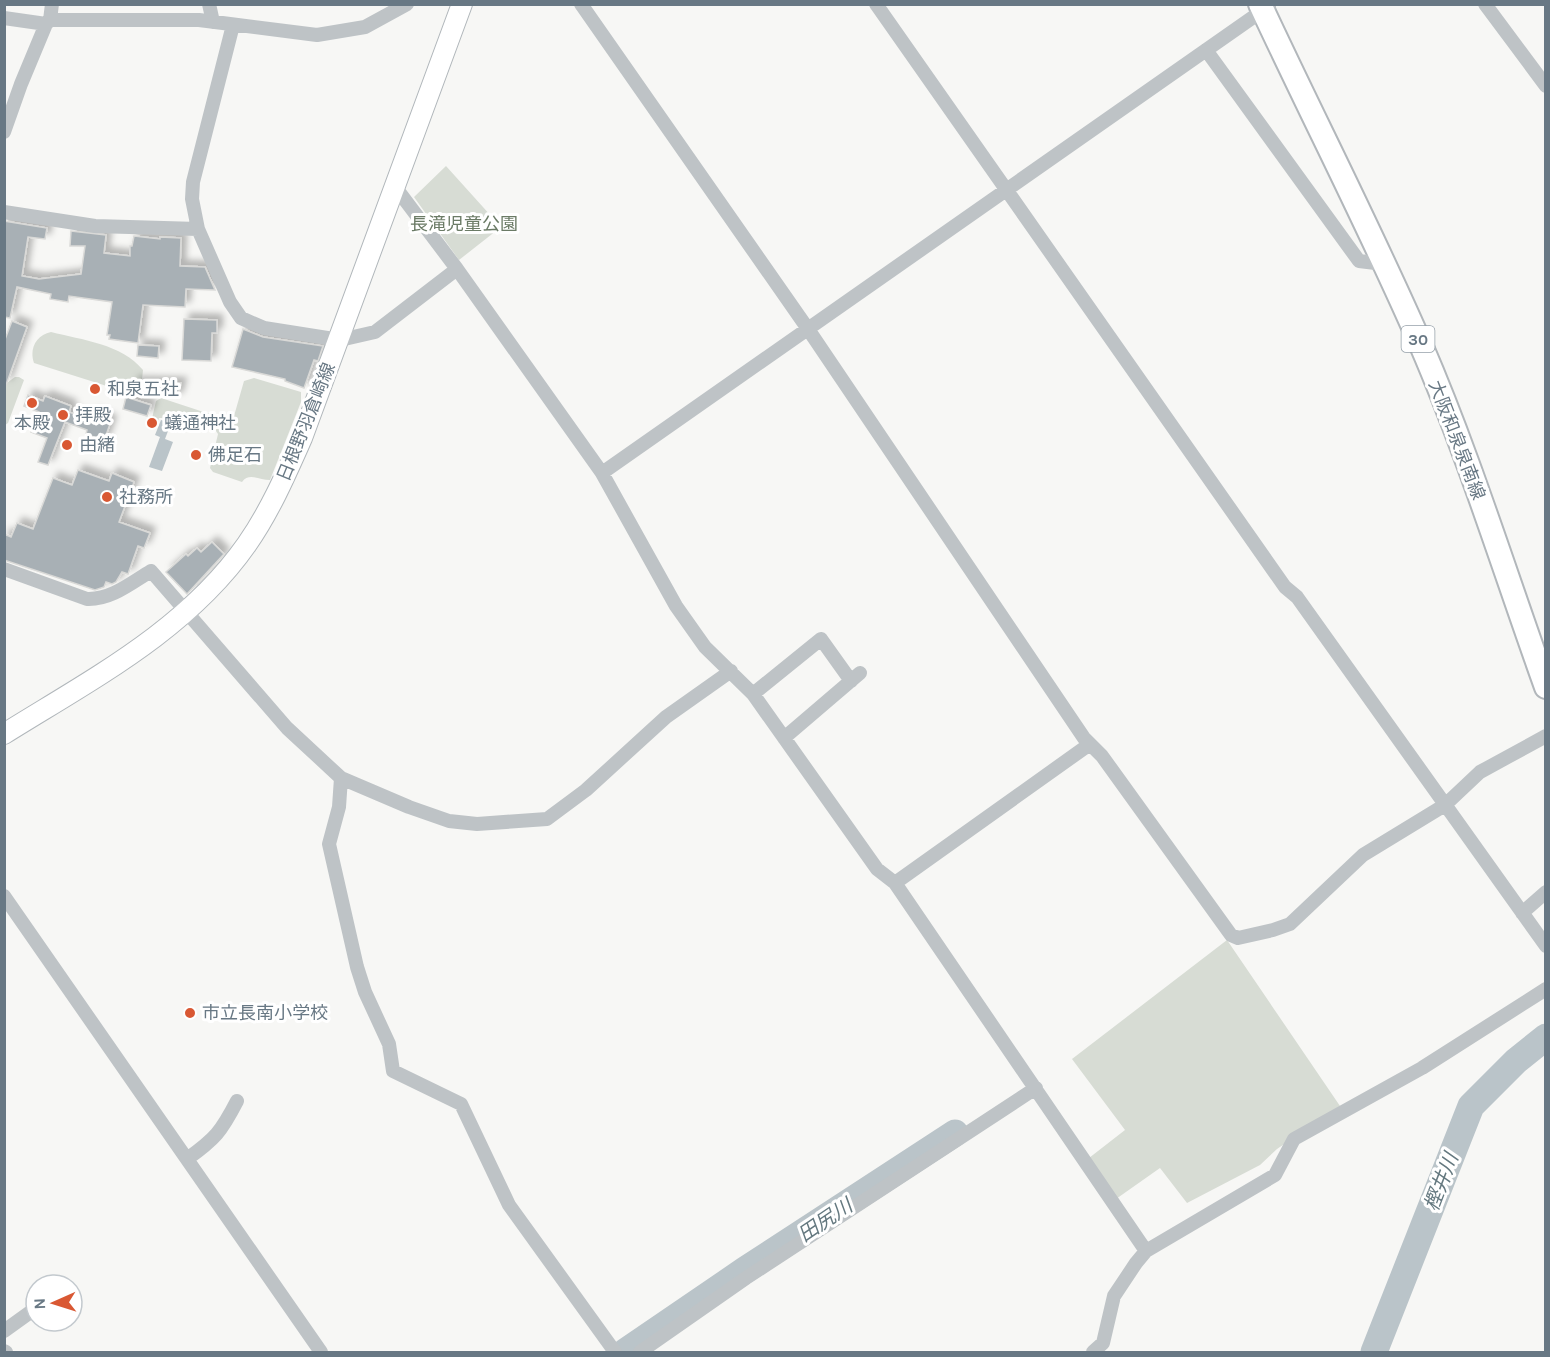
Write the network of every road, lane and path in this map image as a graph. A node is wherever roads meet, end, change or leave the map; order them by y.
1 (52, 4) edge
2 (209, 4) edge
3 (407, 4) edge
4 (462, 4) edge
5 (581, 4) edge
6 (876, 4) edge
7 (1485, 4) edge
8 (1265, 7) edge
9 (4, 18) edge
10 (48, 22) junction
11 (213, 22) junction
12 (233, 25) junction
13 (1206, 50) junction
14 (1545, 86) edge
15 (4, 132) edge
16 (396, 188) junction
17 (1008, 189) junction
18 (4, 212) edge
19 (198, 228) junction
20 (1384, 264) junction
21 (457, 269) junction
22 (808, 329) junction
23 (340, 340) junction
24 (602, 473) junction
25 (4, 569) edge
26 (187, 612) junction
27 (731, 671) junction
28 (1545, 687) edge
29 (753, 694) junction
30 (4, 734) edge
31 (1545, 736) edge
32 (784, 738) junction
33 (1090, 744) junction
34 (340, 778) junction
35 (1445, 806) junction
36 (895, 883) junction
37 (1545, 892) edge
38 (4, 896) edge
39 (1522, 913) junction
40 (1545, 946) edge
41 (1545, 989) edge
42 (1036, 1088) junction
43 (237, 1101) dead end
44 (187, 1159) junction
45 (1146, 1251) junction
46 (24, 1317) edge
47 (4, 1331) edge
48 (321, 1353) edge
49 (615, 1353) edge
50 (640, 1353) edge
51 (1093, 1353) edge

1 - 10 street
2 - 11 street
3 - 12 street
4 - 16 main road, 日根野羽倉崎線
5 - 22 street
6 - 17 street
7 - 14 street
8 - 13 street
8 - 20 main road, 大阪和泉泉南線 / 30
9 - 10 street
10 - 11 street
10 - 15 street
11 - 12 street
12 - 19 street
13 - 17 street
13 - 20 street
16 - 21 street
16 - 23 main road, 日根野羽倉崎線
17 - 22 street
17 - 35 street
18 - 19 street
19 - 23 street
20 - 28 main road, 大阪和泉泉南線 / 30
21 - 23 street
21 - 24 street
22 - 24 street
22 - 33 street
23 - 26 main road, 日根野羽倉崎線
24 - 27 street
25 - 26 street
26 - 30 main road, 日根野羽倉崎線
26 - 34 street
27 - 29 street
27 - 34 street
29 - 32 street
29 - 32 street
31 - 35 street
32 - 36 street
33 - 35 street
33 - 36 street
34 - 49 street
35 - 39 street
36 - 42 street
37 - 39 street
38 - 44 street
39 - 40 street
41 - 45 street
42 - 45 street
42 - 50 street
43 - 44 street
44 - 48 street
45 - 51 street
46 - 47 street

